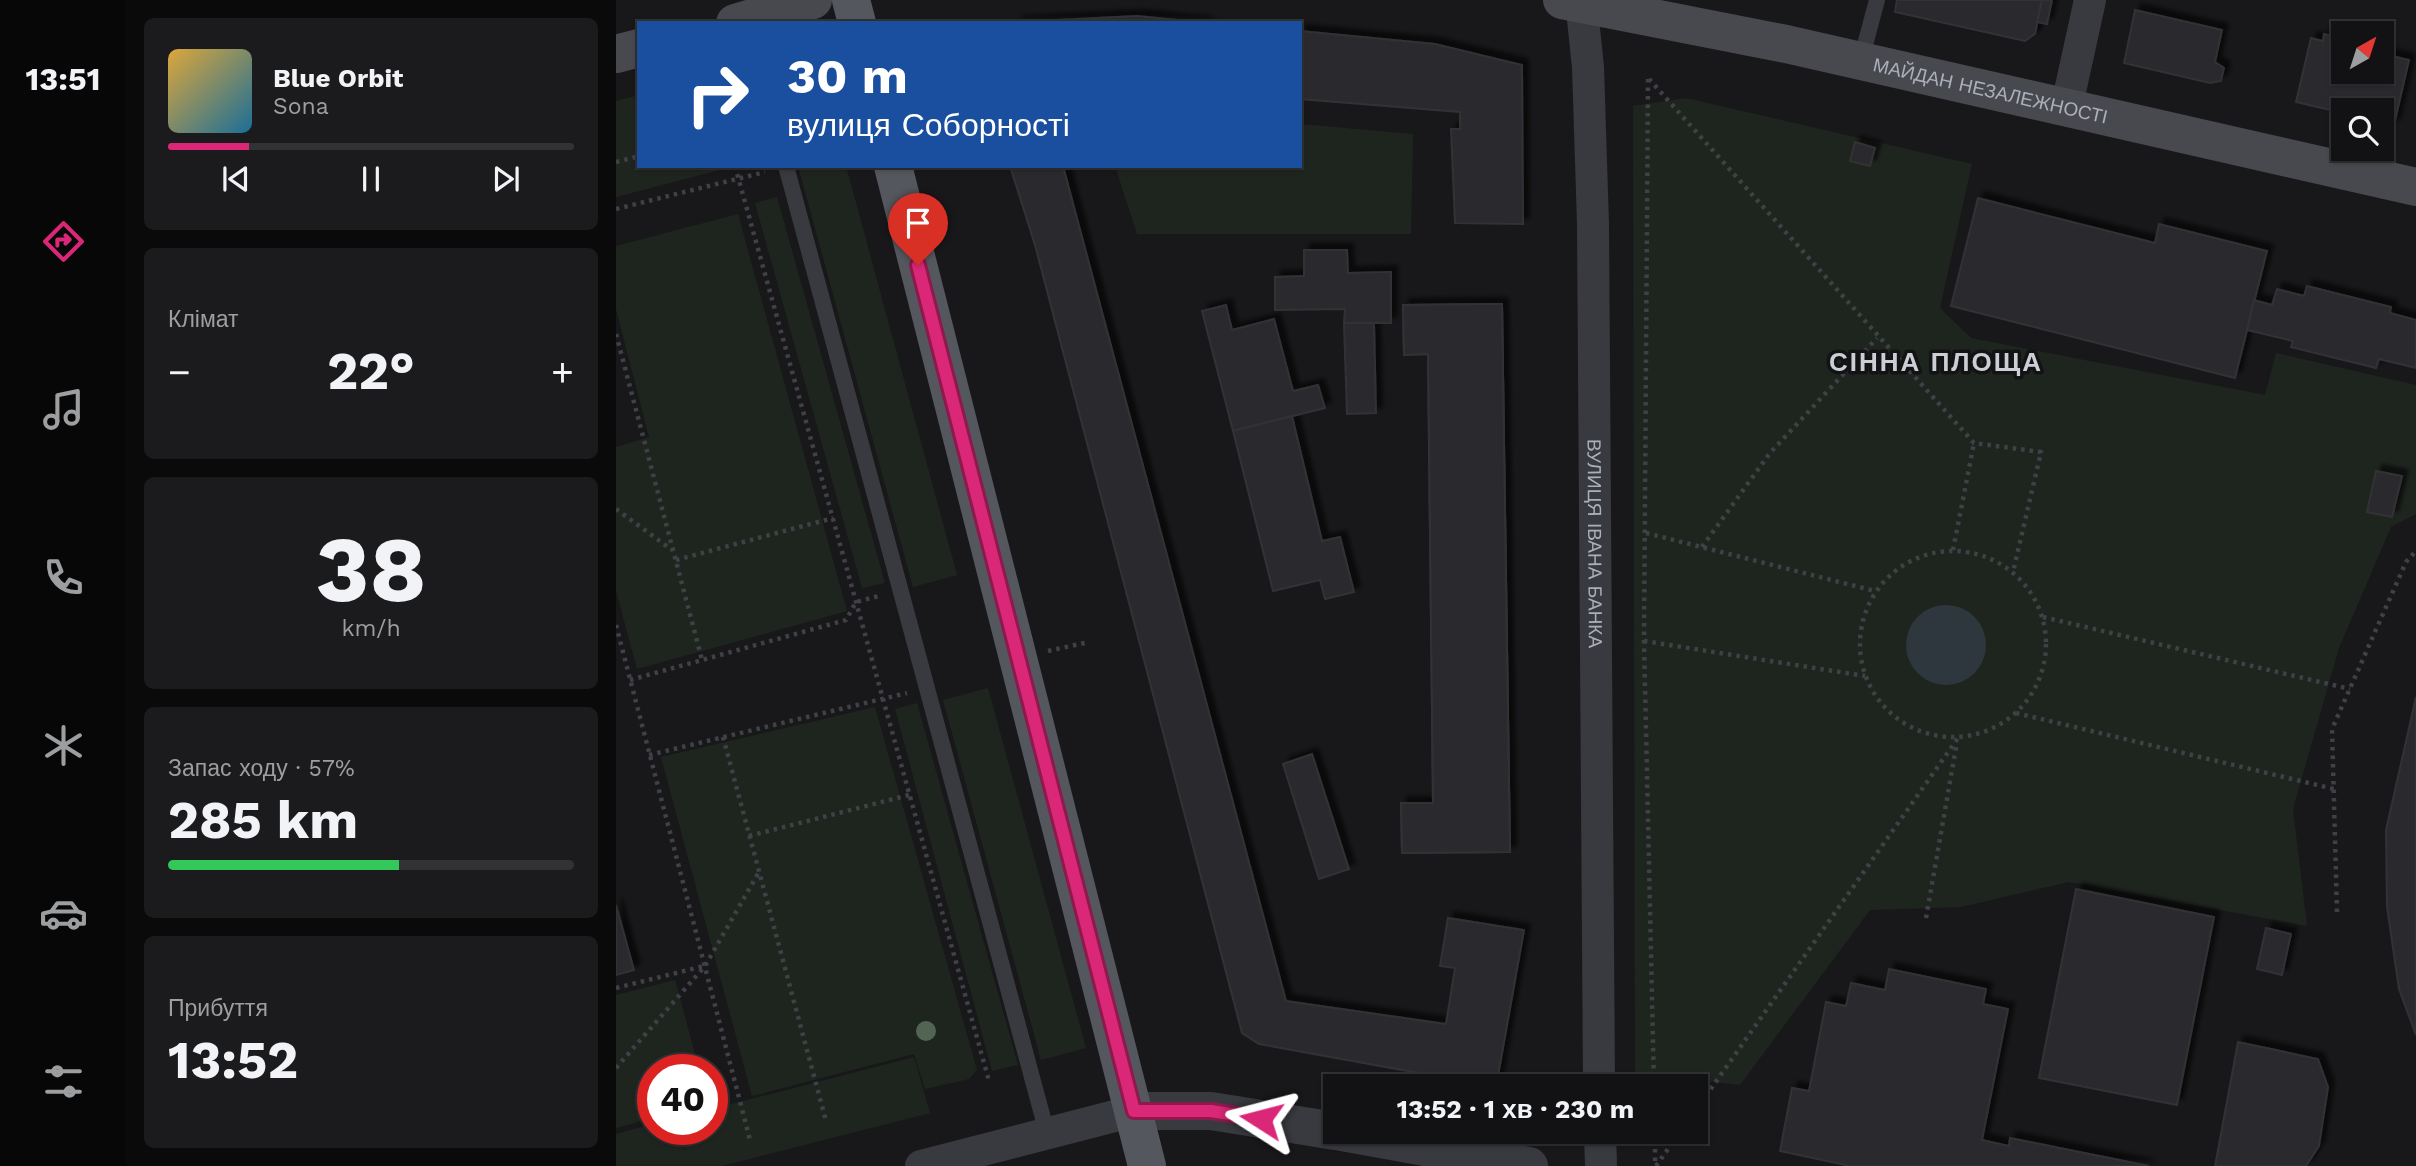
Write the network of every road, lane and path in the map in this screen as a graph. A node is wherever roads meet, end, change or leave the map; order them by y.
1 (813, 0) edge
2 (851, 0) edge
3 (1877, 0) edge
4 (2090, 0) edge
5 (1575, 1) edge
6 (746, 21) edge
7 (856, 21) edge
8 (637, 49) edge
9 (616, 54) edge
10 (1861, 60) junction
11 (2067, 106) junction
12 (637, 157) edge
13 (616, 162) edge
14 (736, 168) edge
15 (778, 168) edge
16 (787, 168) edge
17 (894, 168) edge
18 (738, 178) junction
19 (2416, 187) edge
20 (616, 209) edge
21 (616, 334) edge
22 (1877, 338) junction
23 (1974, 443) junction
24 (616, 509) edge
25 (833, 518) junction
26 (1646, 533) junction
27 (1702, 547) junction
28 (1953, 550) junction
29 (2416, 551) edge
30 (673, 552) junction
31 (676, 561) junction
32 (2013, 572) junction
33 (901, 590) junction
34 (1876, 591) junction
35 (856, 603) junction
36 (2043, 617) junction
37 (616, 625) edge
38 (1644, 641) junction
39 (702, 660) junction
40 (1865, 676) junction
41 (630, 680) junction
42 (928, 689) junction
43 (2350, 689) junction
44 (883, 698) junction
45 (2016, 713) junction
46 (723, 737) junction
47 (1958, 737) junction
48 (649, 755) junction
49 (2334, 789) junction
50 (909, 795) junction
51 (749, 836) junction
52 (759, 872) junction
53 (2337, 912) dead end
54 (1926, 918) dead end
55 (705, 966) junction
56 (616, 988) edge
57 (616, 1068) edge
58 (1599, 1074) edge
59 (1654, 1074) edge
60 (989, 1081) dead end
61 (1708, 1093) edge
62 (1134, 1111) junction
63 (826, 1121) dead end
64 (1323, 1129) edge
65 (1047, 1133) junction
66 (751, 1140) dead end
67 (1408, 1144) edge
68 (1600, 1144) edge
69 (1655, 1144) edge
70 (1672, 1144) edge
71 (921, 1166) edge
72 (1147, 1166) edge
73 (1529, 1166) edge
74 (1601, 1166) edge
75 (1656, 1166) edge

1 - 6 main road
2 - 7 main road
3 - 10 lane
4 - 11 street
5 - 10 main road, МАЙДАН НЕЗАЛЕЖНОСТІ
5 - 58 street, ВУЛИЦЯ ІВАНА БАНКА
8 - 9 main road
10 - 11 main road, МАЙДАН НЕЗАЛЕЖНОСТІ
11 - 19 main road, МАЙДАН НЕЗАЛЕЖНОСТІ
12 - 13 path
14 - 18 path
15 - 18 path
16 - 33 lane
17 - 62 main road
18 - 20 path
18 - 25 path
21 - 30 path
22 - 23 path
22 - 26 path
22 - 27 path
23 - 28 path
23 - 32 path
24 - 30 path
25 - 31 path
25 - 35 path
26 - 27 path
26 - 38 path
27 - 34 path
28 - 32 path
28 - 34 path
29 - 43 path
30 - 31 path
31 - 39 path
32 - 36 path
33 - 35 path
33 - 42 lane
34 - 40 path
35 - 39 path
35 - 44 path
36 - 43 path
36 - 45 path
37 - 41 path
38 - 40 path
38 - 59 path
39 - 41 path
40 - 47 path
41 - 48 path
42 - 44 path
42 - 65 lane
43 - 49 path
44 - 46 path
44 - 50 path
45 - 47 path
45 - 49 path
46 - 48 path
46 - 51 path
47 - 54 path
47 - 61 path
48 - 55 path
49 - 53 path
50 - 51 path
50 - 60 path
51 - 52 path
52 - 55 path
52 - 63 path
55 - 56 path
55 - 57 path
55 - 66 path
62 - 64 street
62 - 65 street
62 - 72 main road
65 - 71 street
67 - 73 street
68 - 74 street
69 - 75 path
70 - 75 path

